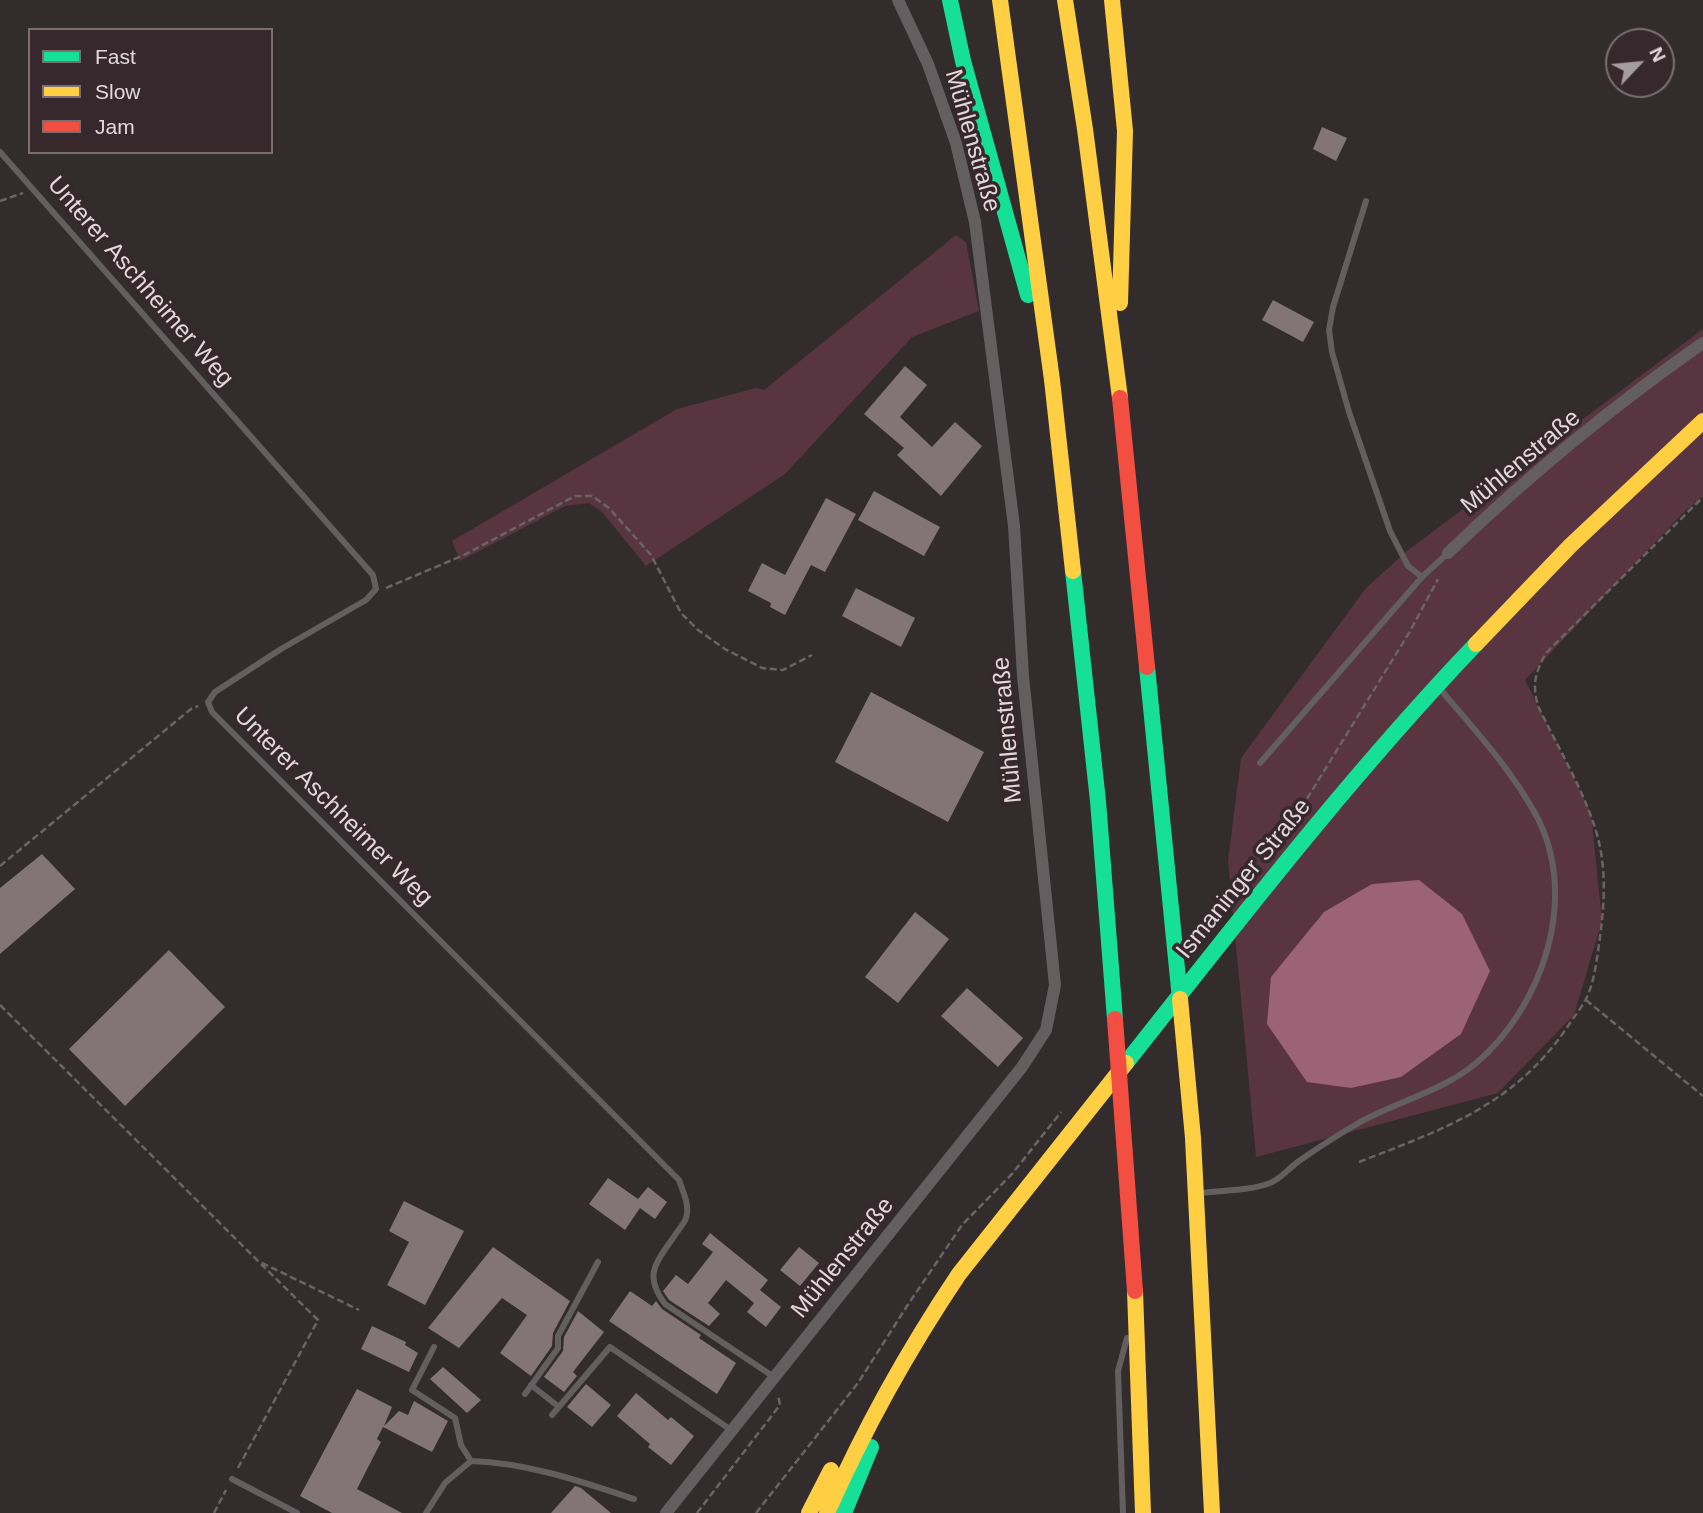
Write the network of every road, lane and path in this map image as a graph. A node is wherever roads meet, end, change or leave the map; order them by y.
1 (898, 0) edge
2 (950, 0) edge
3 (1000, 0) edge
4 (1065, 0) edge
5 (1112, 0) edge
6 (0, 152) edge
7 (33, 190) junction
8 (0, 201) edge
9 (1366, 201) dead end
10 (1703, 343) edge
11 (1118, 376) junction
12 (1052, 380) junction
13 (1703, 421) edge
14 (1703, 497) edge
15 (1448, 553) junction
16 (1422, 577) junction
17 (376, 589) junction
18 (812, 655) dead end
19 (1437, 685) junction
20 (208, 702) junction
21 (1261, 764) dead end
22 (1277, 841) dead end
23 (0, 866) edge
24 (1586, 1000) junction
25 (0, 1005) edge
26 (1703, 1096) edge
27 (1359, 1162) dead end
28 (1012, 1174) dead end
29 (1196, 1193) junction
30 (258, 1261) junction
31 (598, 1262) dead end
32 (1136, 1298) junction
33 (359, 1310) dead end
34 (434, 1347) dead end
35 (774, 1377) junction
36 (531, 1385) junction
37 (525, 1394) dead end
38 (559, 1407) junction
39 (875, 1410) junction
40 (552, 1415) dead end
41 (733, 1431) junction
42 (471, 1461) junction
43 (232, 1479) junction
44 (634, 1499) dead end
45 (214, 1513) edge
46 (297, 1513) edge
47 (426, 1513) edge
48 (666, 1513) edge
49 (696, 1513) edge
50 (756, 1513) edge
51 (809, 1513) edge
52 (827, 1513) edge
53 (844, 1513) edge
54 (1123, 1513) edge
55 (1143, 1513) edge
56 (1212, 1513) edge

1 - 35 street, Mühlenstraße
2 - 12 main road
3 - 12 main road
4 - 11 main road
5 - 11 main road
6 - 7 lane, Unterer Aschheimer Weg
7 - 8 path
7 - 17 lane, Unterer Aschheimer Weg
9 - 16 lane
10 - 15 street, Mühlenstraße
11 - 29 main road
12 - 32 main road
13 - 19 main road, Ismaninger Straße
14 - 24 path
15 - 16 lane, Mühlenstraße
15 - 22 path
16 - 21 lane, Mühlenstraße
17 - 18 path
17 - 20 lane, Unterer Aschheimer Weg
19 - 29 lane
19 - 39 main road, Ismaninger Straße
20 - 23 path
20 - 35 lane, Unterer Aschheimer Weg
24 - 26 path
24 - 27 path
25 - 30 path
28 - 50 path
29 - 56 main road
30 - 33 path
30 - 43 path
31 - 36 lane
32 - 54 lane
32 - 55 main road
34 - 42 lane
35 - 41 street, Mühlenstraße
35 - 49 path
36 - 37 lane
36 - 38 lane
38 - 40 lane
38 - 41 lane
39 - 51 main road
39 - 52 main road
39 - 53 main road
41 - 48 street, Mühlenstraße
42 - 44 lane
42 - 47 lane
43 - 45 path
43 - 46 lane

